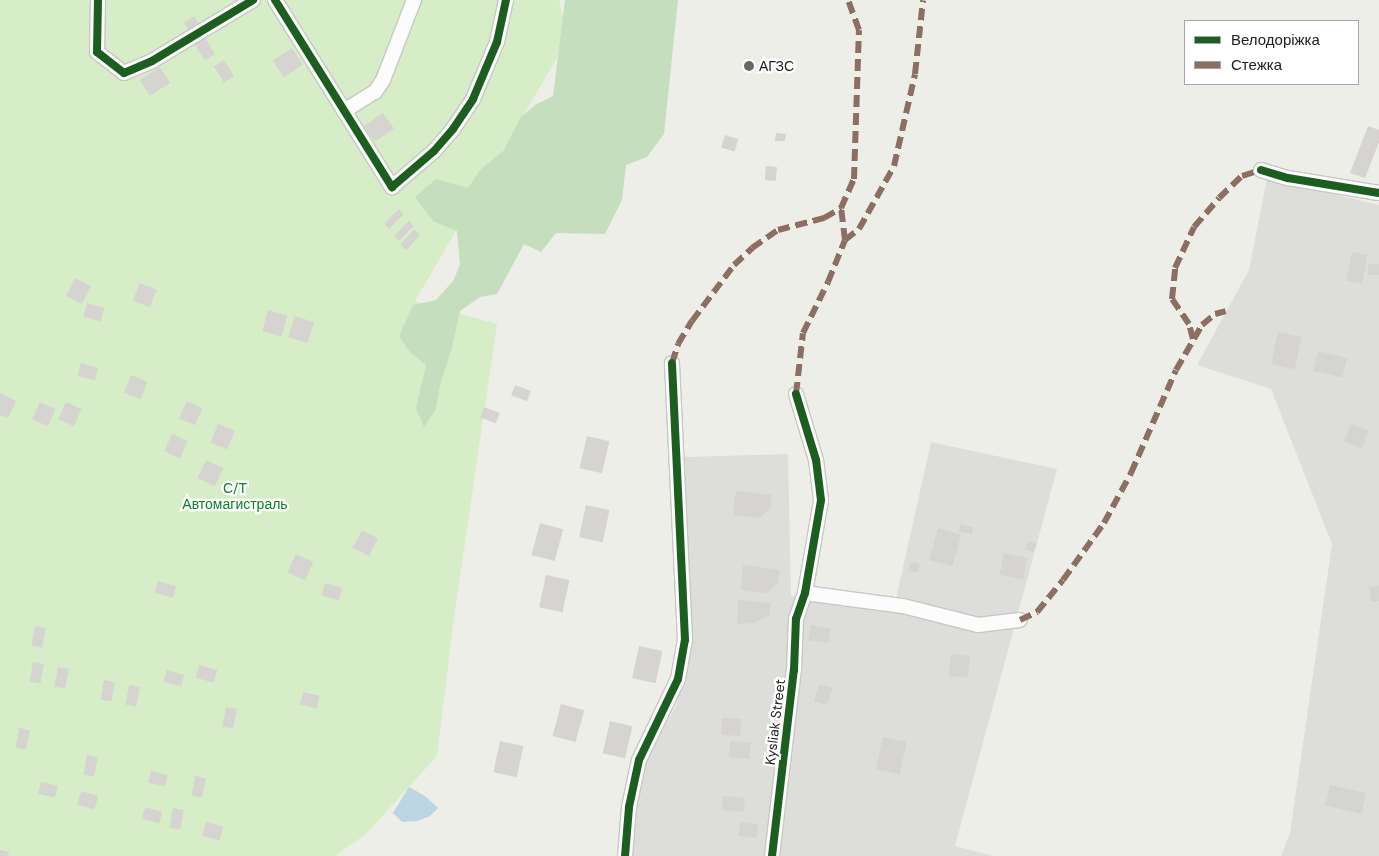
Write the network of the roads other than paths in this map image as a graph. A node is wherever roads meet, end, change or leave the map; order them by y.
1 (98, 0) edge
2 (253, 0) edge
3 (276, 0) edge
4 (414, 0) edge
5 (506, 0) edge
6 (344, 111) junction
7 (1261, 170) dead end
8 (1379, 193) edge
9 (672, 363) dead end
10 (796, 394) dead end
11 (805, 593) junction
12 (1020, 620) dead end
13 (625, 856) edge
14 (772, 856) edge

1 - 2 street
3 - 6 street
4 - 6 street
5 - 6 street
7 - 8 street
9 - 13 street
10 - 11 street, Kysliak Street
11 - 12 street
11 - 14 street, Kysliak Street

